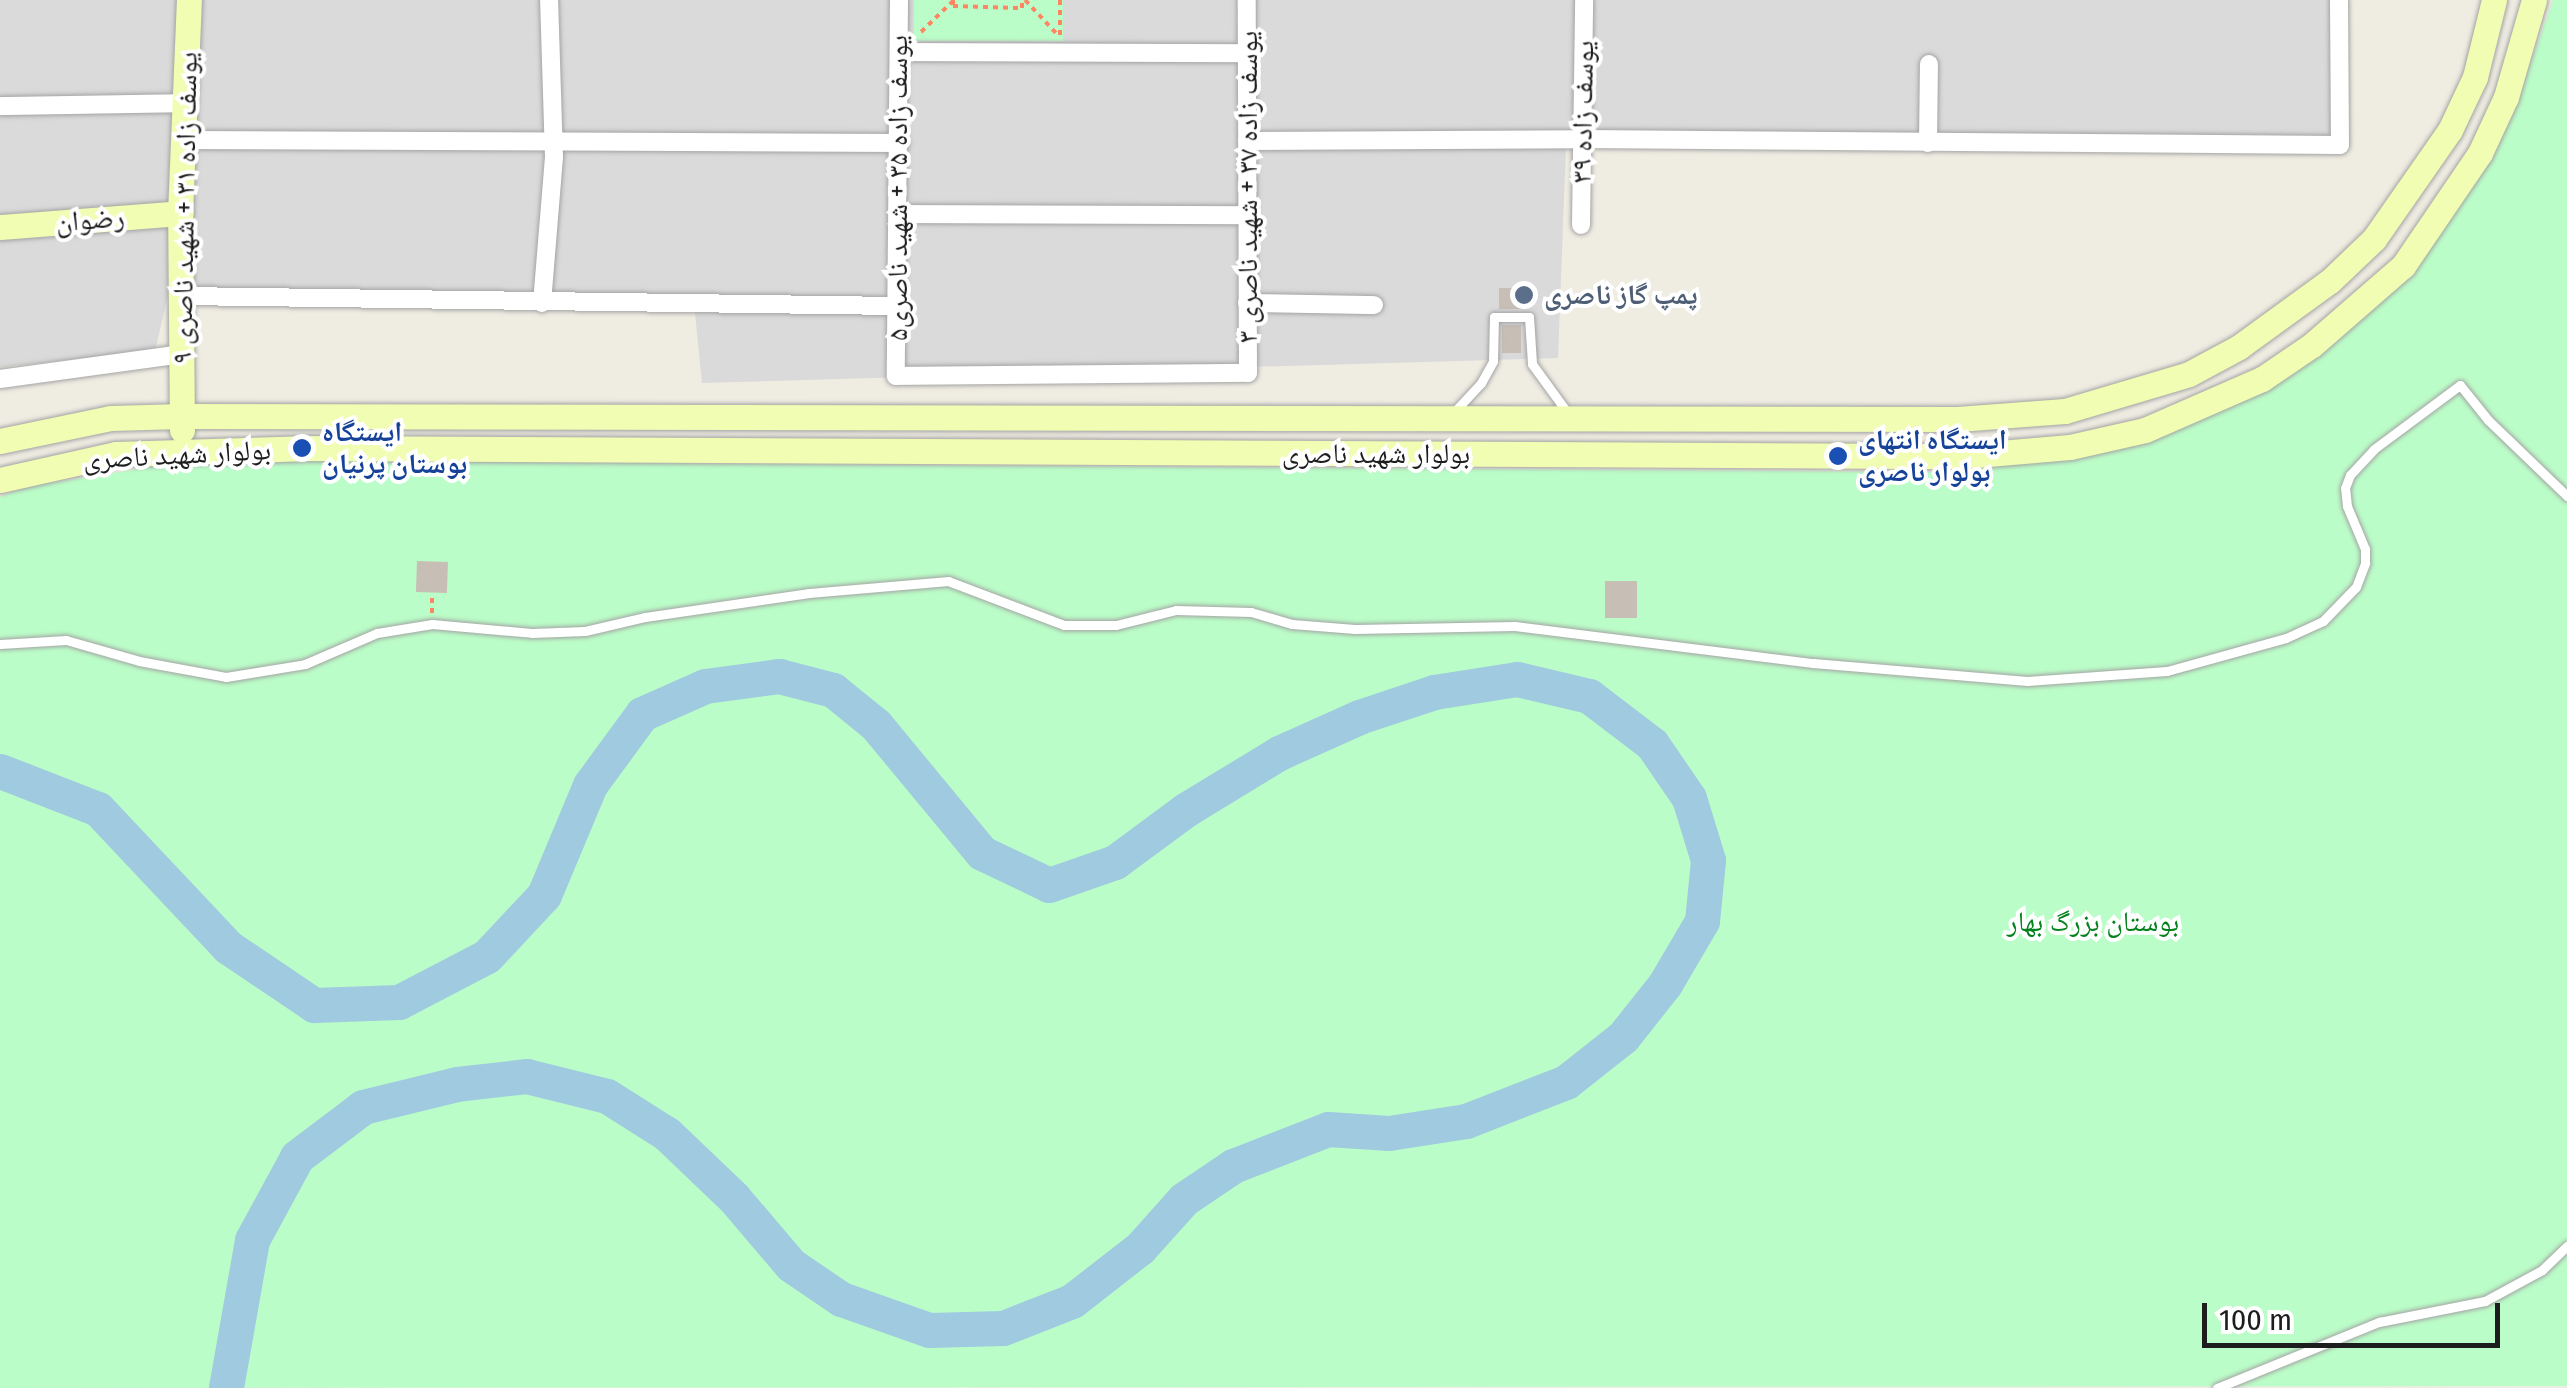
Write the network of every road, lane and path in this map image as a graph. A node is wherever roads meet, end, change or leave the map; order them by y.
1 (189, 0) edge
2 (549, 0) edge
3 (899, 0) edge
4 (953, 0) edge
5 (1024, 0) edge
6 (1060, 0) edge
7 (1248, 0) edge
8 (1584, 0) edge
9 (2340, 0) edge
10 (2494, 0) edge
11 (2534, 0) edge
12 (917, 18) dead end
13 (916, 36) junction
14 (934, 36) dead end
15 (1042, 36) dead end
16 (1060, 36) junction
17 (900, 52) junction
18 (1247, 53) junction
19 (1929, 64) dead end
20 (186, 103) junction
21 (0, 106) edge
22 (1583, 139) junction
23 (184, 140) junction
24 (553, 141) junction
25 (1246, 142) junction
26 (900, 143) junction
27 (1928, 143) junction
28 (180, 213) junction
29 (899, 214) junction
30 (1246, 215) junction
31 (1581, 225) dead end
32 (0, 227) edge
33 (182, 296) junction
34 (542, 303) junction
35 (1247, 303) junction
36 (1374, 305) dead end
37 (897, 306) junction
38 (182, 354) junction
39 (896, 376) joint
40 (0, 378) edge
41 (1205, 415) junction
42 (182, 416) junction
43 (1450, 416) junction
44 (1570, 417) junction
45 (0, 441) edge
46 (182, 450) junction
47 (1206, 453) junction
48 (0, 480) edge
49 (2567, 496) edge
50 (0, 644) edge
51 (2567, 1246) edge
52 (2218, 1388) edge

1 - 20 main road, یوسف زاده ۳۱ + شهید ناصری ۹
2 - 24 street
3 - 17 street, یوسف زاده ۳۵ + شهید ناصری۵
4 - 5 path
4 - 13 path
5 - 16 path
6 - 16 path
7 - 18 street, یوسف زاده ۳۷ + شهید ناصری ۳
8 - 22 street, یوسف زاده ۳۹
9 - 27 street
10 - 44 main road, بولوار شهید ناصری
11 - 47 main road, بولوار شهید ناصری
12 - 13 path
13 - 14 path
15 - 16 path
17 - 18 street
17 - 26 street, یوسف زاده ۳۵ + شهید ناصری۵
18 - 25 street, یوسف زاده ۳۷ + شهید ناصری ۳
19 - 27 street
20 - 21 street
20 - 23 main road, یوسف زاده ۳۱ + شهید ناصری ۹
22 - 25 street
22 - 27 street
22 - 31 street, یوسف زاده ۳۹
23 - 24 street
23 - 28 main road, یوسف زاده ۳۱ + شهید ناصری ۹
24 - 26 street
24 - 34 street
25 - 30 street, یوسف زاده ۳۷ + شهید ناصری ۳
26 - 29 street, یوسف زاده ۳۵ + شهید ناصری۵
28 - 32 main road, رضوان
28 - 33 main road, یوسف زاده ۳۱ + شهید ناصری ۹
29 - 30 street
29 - 37 street, یوسف زاده ۳۵ + شهید ناصری۵
30 - 35 street, یوسف زاده ۳۷ + شهید ناصری ۳
33 - 34 street
33 - 38 main road, یوسف زاده ۳۱ + شهید ناصری ۹
34 - 37 street
35 - 36 street
35 - 39 street, یوسف زاده ۳۷ + شهید ناصری ۳
37 - 39 street, یوسف زاده ۳۵ + شهید ناصری۵
38 - 40 street
38 - 42 main road, یوسف زاده ۳۱ + شهید ناصری ۹
41 - 42 main road, بولوار شهید ناصری
41 - 43 main road, بولوار شهید ناصری
41 - 47 main road
42 - 45 main road, بولوار شهید ناصری
42 - 46 main road, یوسف زاده ۳۱ + شهید ناصری ۹
43 - 44 main road, بولوار شهید ناصری
43 - 44 lane
46 - 47 main road, بولوار شهید ناصری
46 - 48 main road, بولوار شهید ناصری
49 - 50 lane
51 - 52 lane

